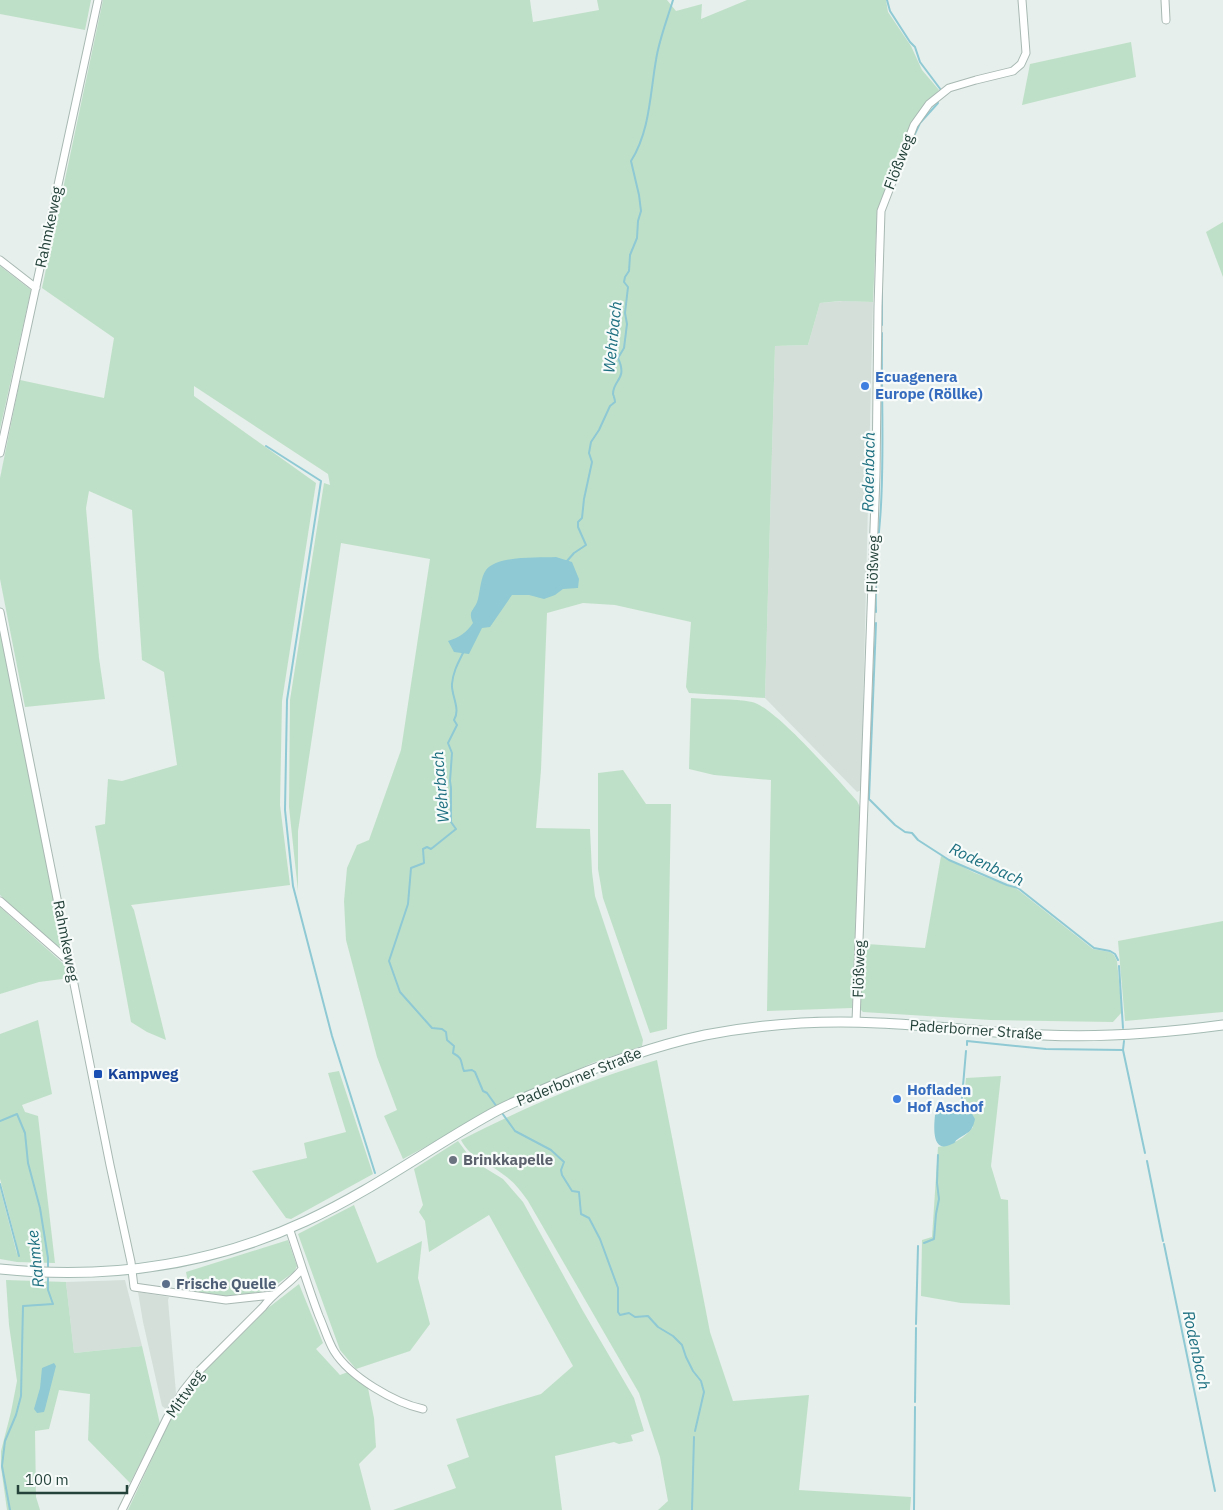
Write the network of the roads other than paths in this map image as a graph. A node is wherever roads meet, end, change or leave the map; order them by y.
1 (98, 0) edge
2 (1022, 0) edge
3 (1165, 0) edge
4 (1166, 20) dead end
5 (0, 260) edge
6 (36, 288) junction
7 (0, 453) edge
8 (0, 612) edge
9 (0, 901) edge
10 (69, 957) junction
11 (856, 1022) junction
12 (1223, 1024) edge
13 (289, 1228) junction
14 (0, 1269) edge
15 (132, 1270) junction
16 (302, 1270) junction
17 (272, 1295) junction
18 (423, 1408) dead end
19 (122, 1510) edge

1 - 6 street, Rahmkeweg
2 - 11 street, Flößweg
3 - 4 street
5 - 6 street
6 - 7 street, Rahmkeweg
8 - 10 street, Rahmkeweg
9 - 10 street
10 - 15 street, Rahmkeweg
11 - 12 main road, Paderborner Straße
11 - 13 main road, Paderborner Straße
13 - 15 main road, Paderborner Straße
13 - 16 street
14 - 15 main road, Paderborner Straße
15 - 17 street
16 - 17 street, Mittweg
16 - 18 street
17 - 19 street, Mittweg

